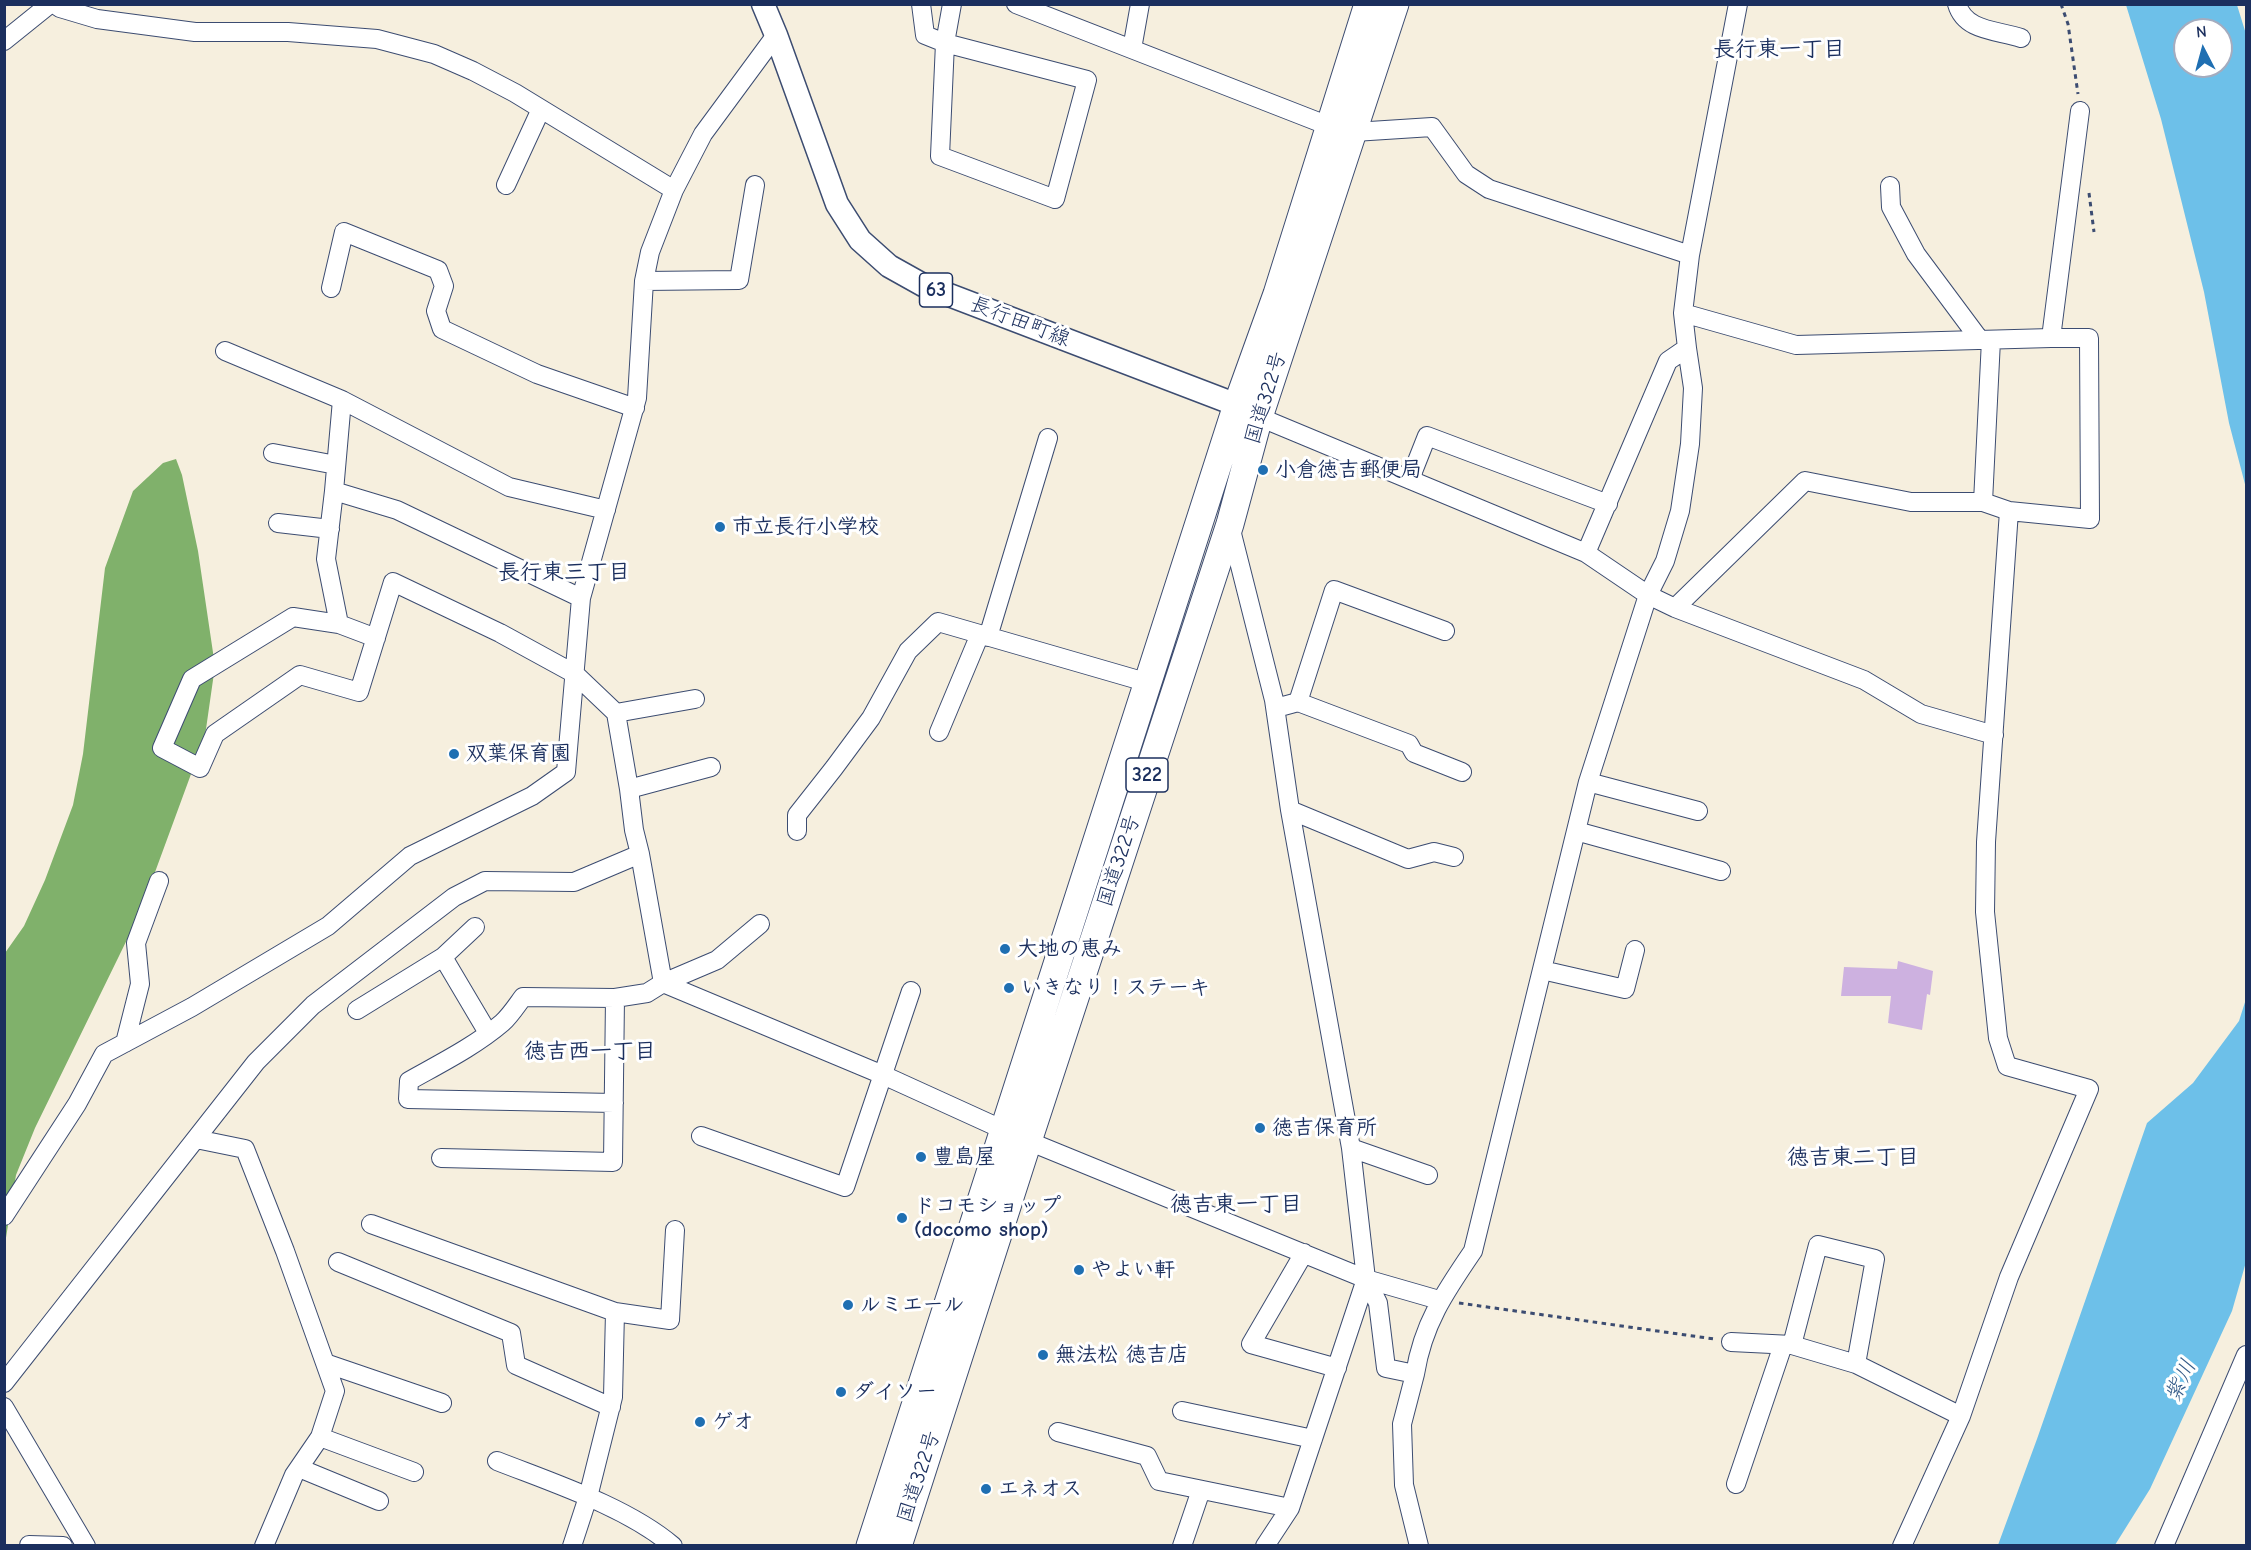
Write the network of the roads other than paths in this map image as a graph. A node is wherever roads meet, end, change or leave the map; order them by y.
1 (52, 4) edge
2 (763, 4) edge
3 (921, 4) edge
4 (952, 4) edge
5 (1016, 4) edge
6 (1140, 4) edge
7 (1368, 4) edge
8 (1395, 4) edge
9 (1738, 4) edge
10 (1957, 4) edge
11 (776, 35) junction
12 (2020, 38) dead end
13 (4, 41) edge
14 (945, 43) junction
15 (1132, 49) junction
16 (541, 109) junction
17 (2080, 111) dead end
18 (1341, 129) junction
19 (506, 185) dead end
20 (755, 185) dead end
21 (1890, 186) dead end
22 (674, 190) junction
23 (1690, 255) junction
24 (644, 281) junction
25 (330, 288) dead end
26 (1683, 314) junction
27 (2051, 338) junction
28 (1986, 340) junction
29 (1687, 348) junction
30 (225, 351) dead end
31 (342, 400) junction
32 (635, 408) junction
33 (1248, 411) junction
34 (1048, 438) dead end
35 (273, 453) dead end
36 (336, 465) junction
37 (1410, 479) junction
38 (334, 491) junction
39 (1983, 502) junction
40 (1608, 504) junction
41 (606, 510) junction
42 (2009, 511) junction
43 (278, 523) dead end
44 (1230, 524) junction
45 (330, 529) junction
46 (1586, 553) junction
47 (1648, 595) junction
48 (581, 598) junction
49 (1675, 608) junction
50 (339, 624) junction
51 (1445, 631) dead end
52 (984, 635) junction
53 (376, 638) junction
54 (575, 674) junction
55 (1149, 683) junction
56 (695, 699) dead end
57 (1298, 702) junction
58 (1276, 708) junction
59 (616, 713) junction
60 (939, 732) dead end
61 (1994, 735) junction
62 (711, 767) dead end
63 (1462, 772) dead end
64 (1588, 782) junction
65 (629, 789) junction
66 (1290, 810) junction
67 (1698, 811) dead end
68 (797, 831) dead end
69 (1576, 831) junction
70 (640, 854) junction
71 (1454, 857) dead end
72 (1721, 871) dead end
73 (159, 881) dead end
74 (760, 924) dead end
75 (475, 927) dead end
76 (1635, 950) dead end
77 (443, 957) junction
78 (1542, 970) junction
79 (663, 983) junction
80 (911, 991) dead end
81 (615, 998) junction
82 (357, 1010) dead end
83 (488, 1033) junction
84 (125, 1043) junction
85 (882, 1075) junction
86 (614, 1103) junction
87 (1003, 1128) junction
88 (701, 1136) dead end
89 (196, 1139) junction
90 (1028, 1141) junction
91 (1351, 1148) junction
92 (441, 1158) dead end
93 (1428, 1176) dead end
94 (4, 1216) edge
95 (371, 1224) dead end
96 (675, 1230) dead end
97 (1304, 1253) junction
98 (339, 1262) dead end
99 (1366, 1279) junction
100 (1439, 1300) junction
101 (615, 1312) junction
102 (1731, 1342) road end
103 (1787, 1345) junction
104 (2247, 1355) edge
105 (325, 1363) junction
106 (1856, 1364) junction
107 (1337, 1368) junction
108 (1415, 1374) junction
109 (4, 1383) edge
110 (442, 1403) dead end
111 (4, 1407) edge
112 (611, 1407) junction
113 (1182, 1411) dead end
114 (1961, 1416) junction
115 (1058, 1432) dead end
116 (320, 1437) junction
117 (1313, 1439) junction
118 (496, 1461) dead end
119 (299, 1468) junction
120 (414, 1472) dead end
121 (1736, 1484) dead end
122 (1201, 1490) junction
123 (588, 1497) junction
124 (379, 1501) dead end
125 (1290, 1508) junction
126 (30, 1545) edge
127 (63, 1545) edge
128 (86, 1545) edge
129 (264, 1545) edge
130 (572, 1545) edge
131 (673, 1545) edge
132 (870, 1545) edge
133 (898, 1545) edge
134 (1182, 1545) edge
135 (1265, 1545) edge
136 (1419, 1545) edge
137 (1902, 1545) edge
138 (2164, 1545) edge

1 - 13 street
1 - 16 street
2 - 11 main road, 長行田町線 / 63
3 - 14 street
4 - 14 street
5 - 15 street
6 - 15 street
7 - 18 highway, 国道322号 / 322
8 - 18 highway, 国道322号 / 322
9 - 23 street
10 - 12 street
11 - 22 street
11 - 33 main road, 長行田町線 / 63
14 - 14 street
15 - 18 street
16 - 19 street
16 - 22 street
17 - 27 street
18 - 23 street
18 - 33 highway, 国道322号 / 322
20 - 24 street
21 - 28 street
22 - 24 street
23 - 26 street
24 - 32 street
25 - 32 street
26 - 28 street
26 - 29 street
27 - 28 street
27 - 42 street
28 - 39 street
29 - 40 street
29 - 47 street
30 - 31 street
31 - 36 street
31 - 41 street
32 - 41 street
33 - 37 street
33 - 44 highway, 国道322号 / 322
33 - 55 highway, 国道322号 / 322
34 - 52 street
35 - 36 street
36 - 38 street
37 - 40 street
37 - 46 street
38 - 45 street
38 - 48 street
39 - 42 street
39 - 49 street
40 - 46 street
41 - 48 street
42 - 61 street
43 - 45 street
44 - 58 street
44 - 90 highway, 国道322号 / 322
45 - 50 street
46 - 47 street
47 - 49 street
47 - 64 street
48 - 54 street
49 - 61 street
50 - 53 street
50 - 53 street
51 - 57 street
52 - 55 street
52 - 60 street
52 - 68 street
53 - 54 street
54 - 59 street
54 - 84 street
55 - 87 highway, 国道322号 / 322
56 - 59 street
57 - 58 street
57 - 63 street
58 - 66 street
59 - 65 street
61 - 114 street
62 - 65 street
64 - 67 street
64 - 69 street
65 - 70 street
66 - 71 street
66 - 91 street
69 - 72 street
69 - 78 street
70 - 79 street
70 - 89 street
73 - 84 street
74 - 79 street
75 - 77 street
76 - 78 street
77 - 82 street
77 - 83 street
78 - 100 street
79 - 81 street
79 - 85 street
80 - 85 street
81 - 83 street
81 - 86 street
83 - 86 street
84 - 94 street
85 - 87 street
85 - 88 street
86 - 92 street
87 - 90 street
87 - 132 highway, 国道322号 / 322
89 - 105 street
89 - 109 street
90 - 97 street
90 - 133 highway, 国道322号 / 322
91 - 93 street
91 - 99 street
95 - 101 street
96 - 101 street
97 - 99 street
97 - 107 street
98 - 112 street
99 - 100 street
99 - 107 street
99 - 108 street
100 - 108 street
101 - 112 street
102 - 103 street
103 - 106 street
103 - 106 street
103 - 121 street
104 - 138 street
105 - 110 street
105 - 116 street
106 - 114 street
107 - 117 street
108 - 136 street
111 - 128 street
112 - 123 street
113 - 117 street
114 - 137 street
115 - 122 street
116 - 119 street
116 - 120 street
117 - 125 street
118 - 123 street
119 - 124 street
119 - 129 street
122 - 125 street
122 - 134 street
123 - 130 street
123 - 131 street
125 - 135 street
126 - 127 street

